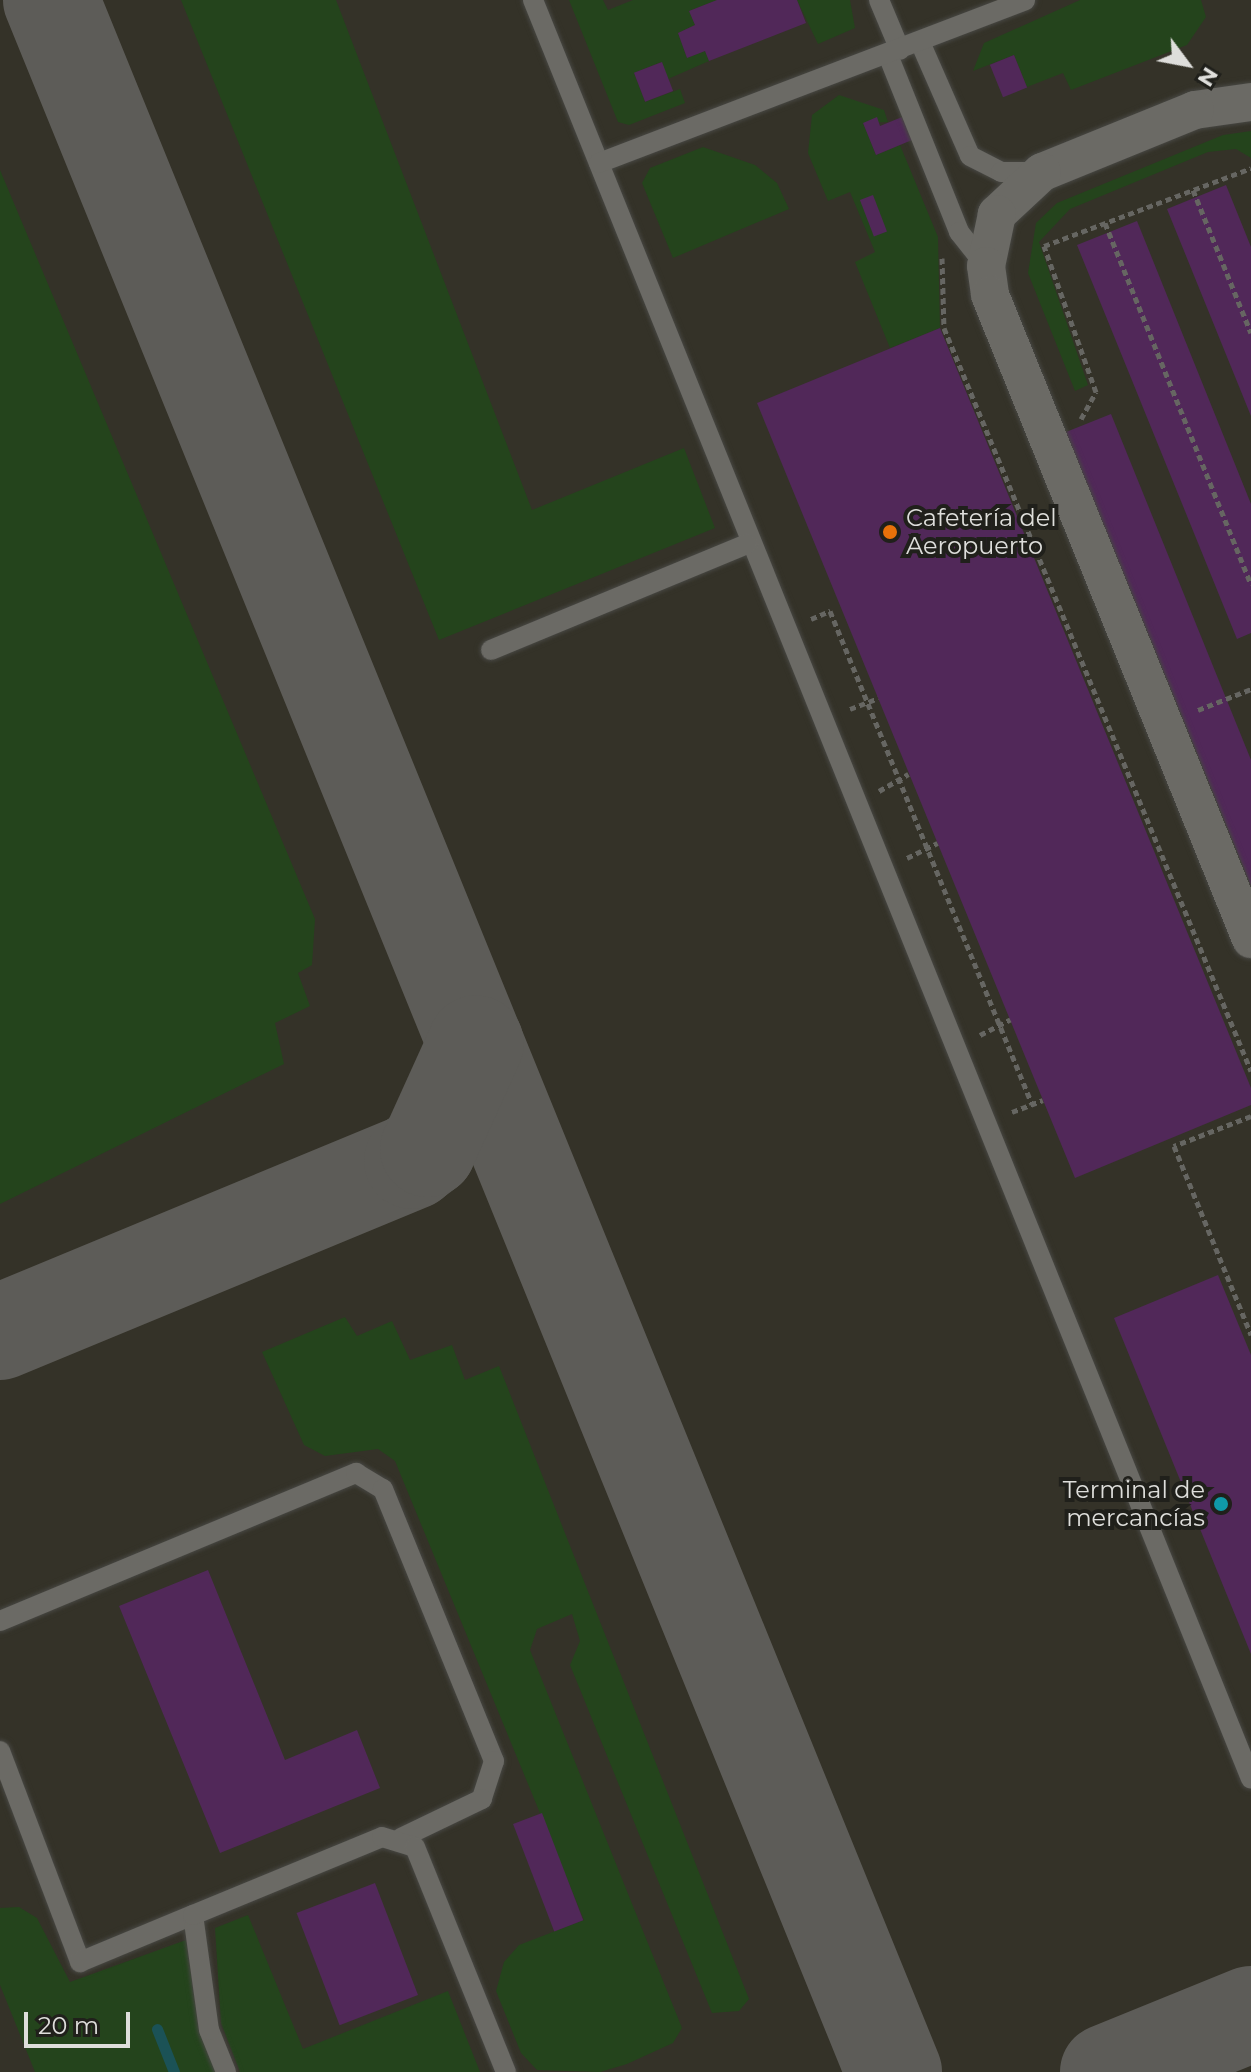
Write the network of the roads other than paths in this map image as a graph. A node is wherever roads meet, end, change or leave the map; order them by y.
1 (533, 0) edge
2 (879, 0) edge
3 (1025, 0) edge
4 (920, 42) junction
5 (894, 52) junction
6 (1251, 102) edge
7 (599, 163) junction
8 (1042, 172) junction
9 (986, 266) junction
10 (747, 544) junction
11 (491, 650) dead end
12 (1251, 939) edge
13 (0, 1621) edge
14 (0, 1751) edge
15 (1251, 1779) edge
16 (401, 1838) junction
17 (193, 1915) junction
18 (226, 2072) edge
19 (506, 2072) edge

1 - 7 lane
2 - 5 lane
3 - 4 lane
4 - 5 lane
4 - 8 lane
5 - 7 lane
5 - 9 lane
6 - 8 street
7 - 10 lane
8 - 9 street
9 - 12 street
10 - 11 lane
10 - 15 lane
13 - 16 lane
14 - 17 lane
16 - 17 lane
16 - 19 lane
17 - 18 lane

